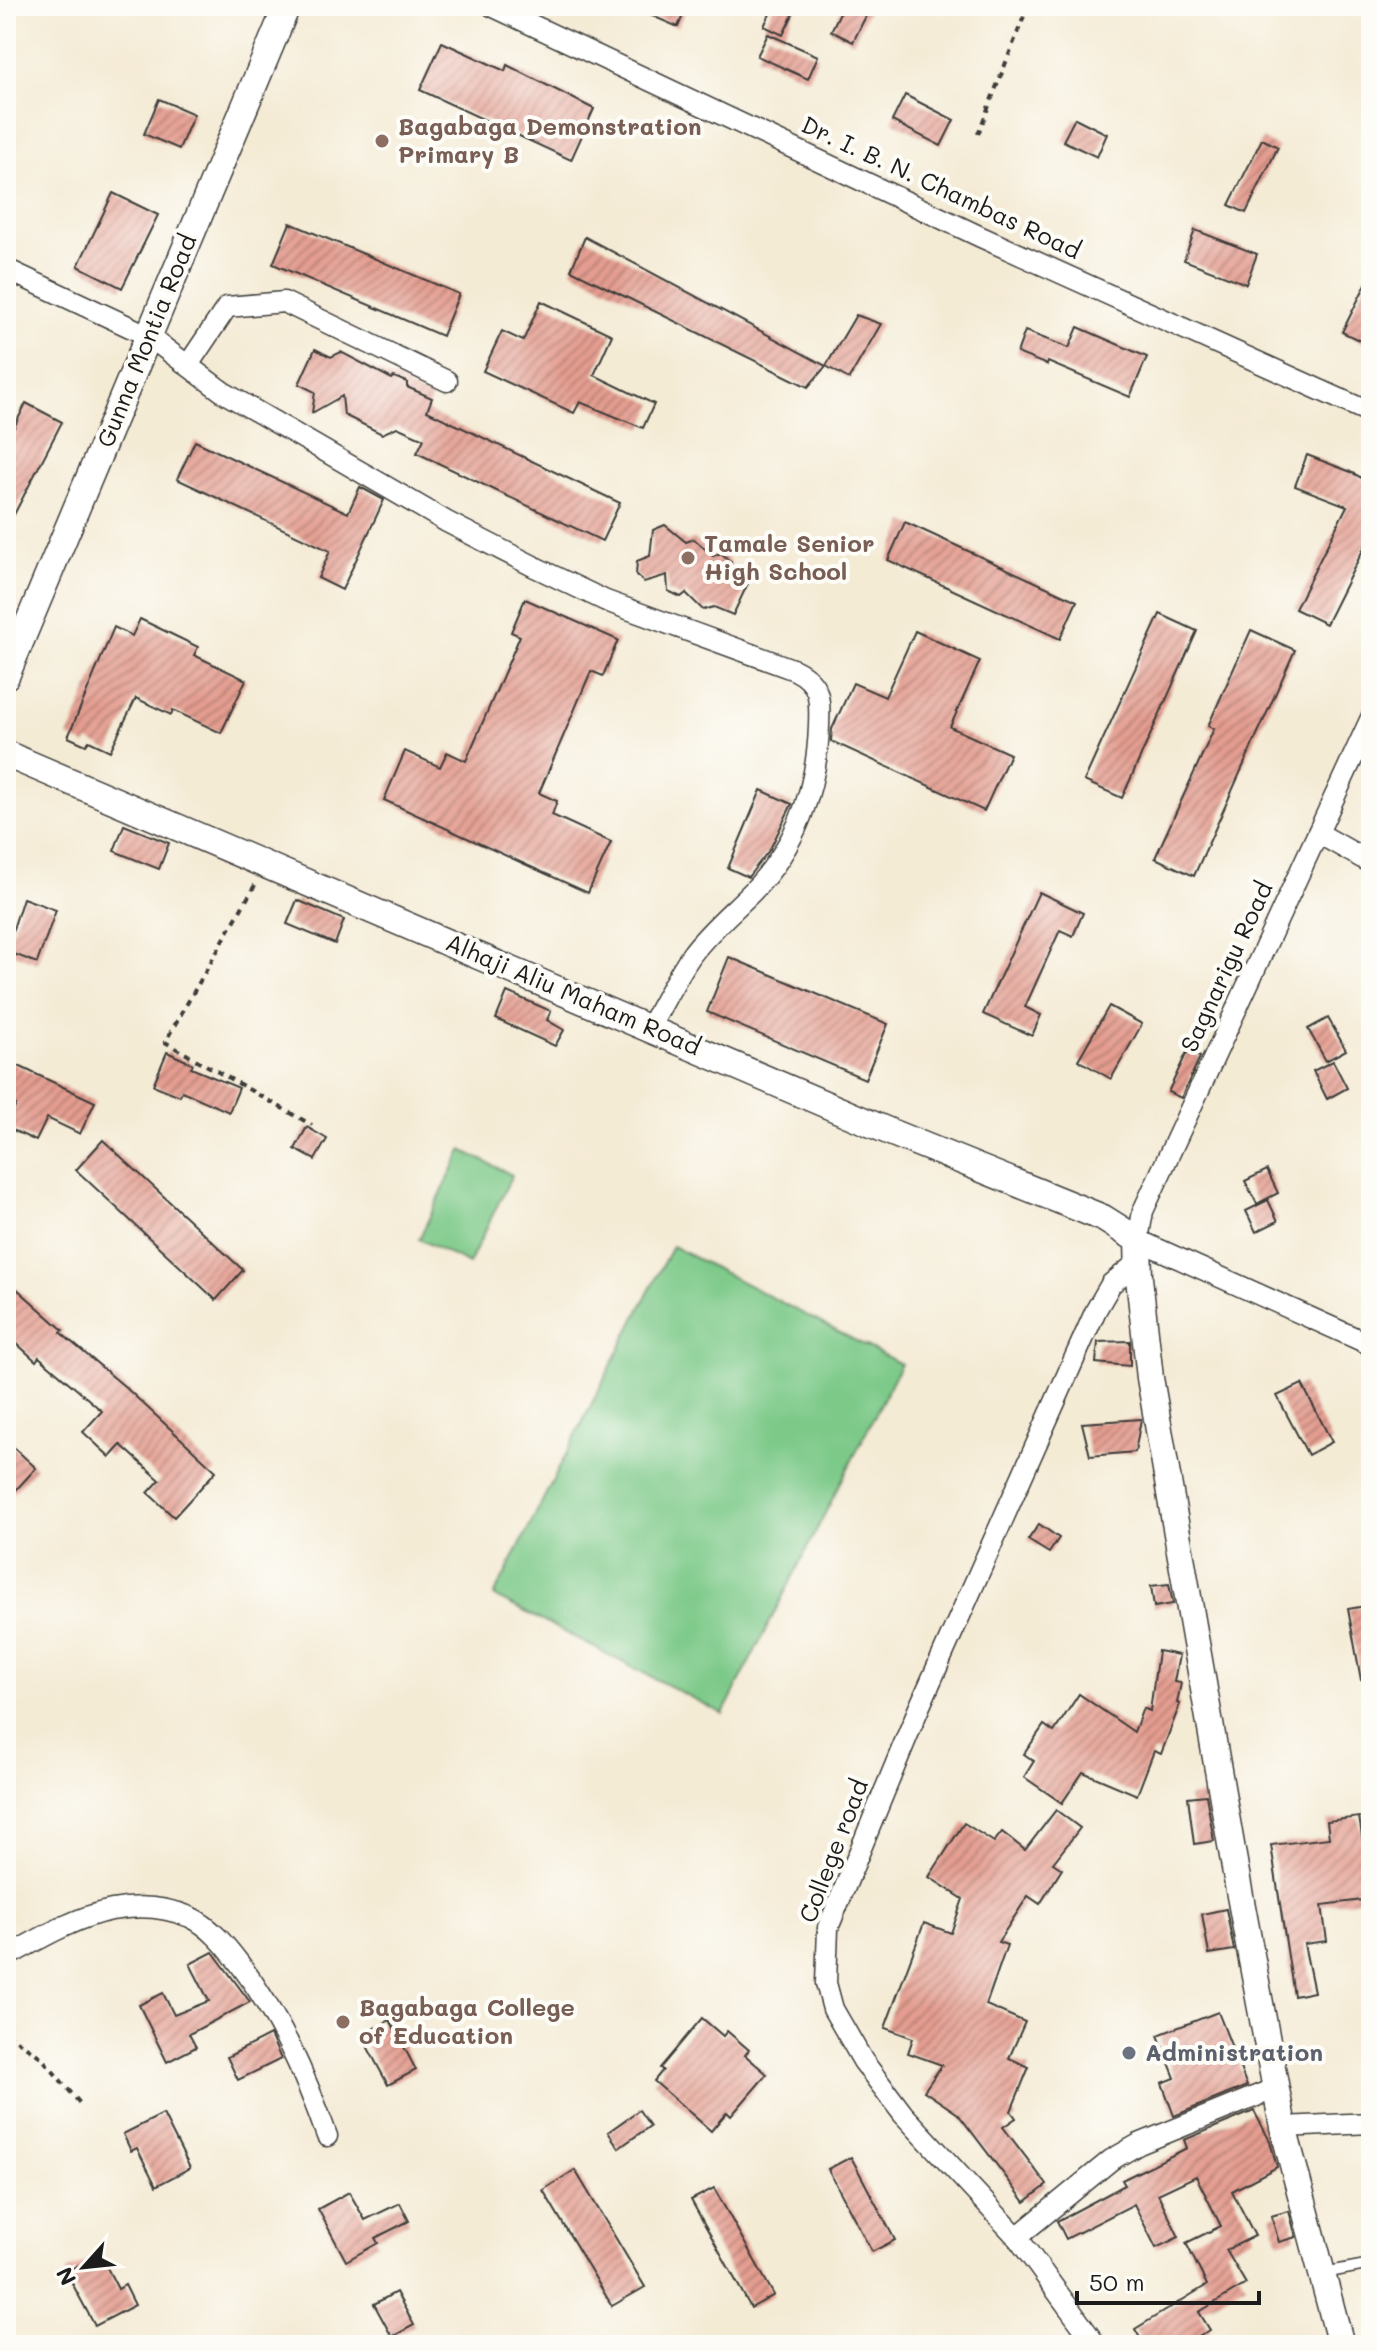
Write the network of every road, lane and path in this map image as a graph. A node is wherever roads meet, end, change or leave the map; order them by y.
1 (287, 6) edge
2 (492, 6) edge
3 (1028, 6) edge
4 (978, 134) dead end
5 (6, 269) edge
6 (147, 335) junction
7 (188, 365) junction
8 (447, 381) dead end
9 (1371, 413) edge
10 (6, 676) edge
11 (1371, 718) edge
12 (6, 754) edge
13 (1318, 833) junction
14 (1371, 863) edge
15 (267, 865) junction
16 (649, 1028) junction
17 (312, 1125) dead end
18 (1138, 1251) junction
19 (1371, 1345) edge
20 (6, 1957) edge
21 (6, 2033) edge
22 (1276, 2088) junction
23 (83, 2107) dead end
24 (1371, 2123) edge
25 (1283, 2127) junction
26 (327, 2136) dead end
27 (1017, 2237) junction
28 (1371, 2264) edge
29 (1322, 2274) junction
30 (1096, 2345) edge
31 (1341, 2345) edge

1 - 6 street, Gunna Montia Road
2 - 9 street, Dr. I. B. N. Chambas Road
3 - 4 path
5 - 6 street
6 - 7 street
6 - 10 street, Gunna Montia Road
7 - 8 street
7 - 16 street
11 - 13 street, Sagnarigu Road
12 - 15 street, Alhaji Aliu Maham Road
13 - 14 street
13 - 18 street, Sagnarigu Road
15 - 16 street, Alhaji Aliu Maham Road
15 - 17 path
16 - 18 street, Alhaji Aliu Maham Road
18 - 19 street
18 - 22 street
18 - 27 street, College road
20 - 26 street
21 - 23 path
22 - 25 street
22 - 27 street
24 - 25 street
25 - 29 street
27 - 30 street, College road
28 - 29 lane
29 - 31 street

